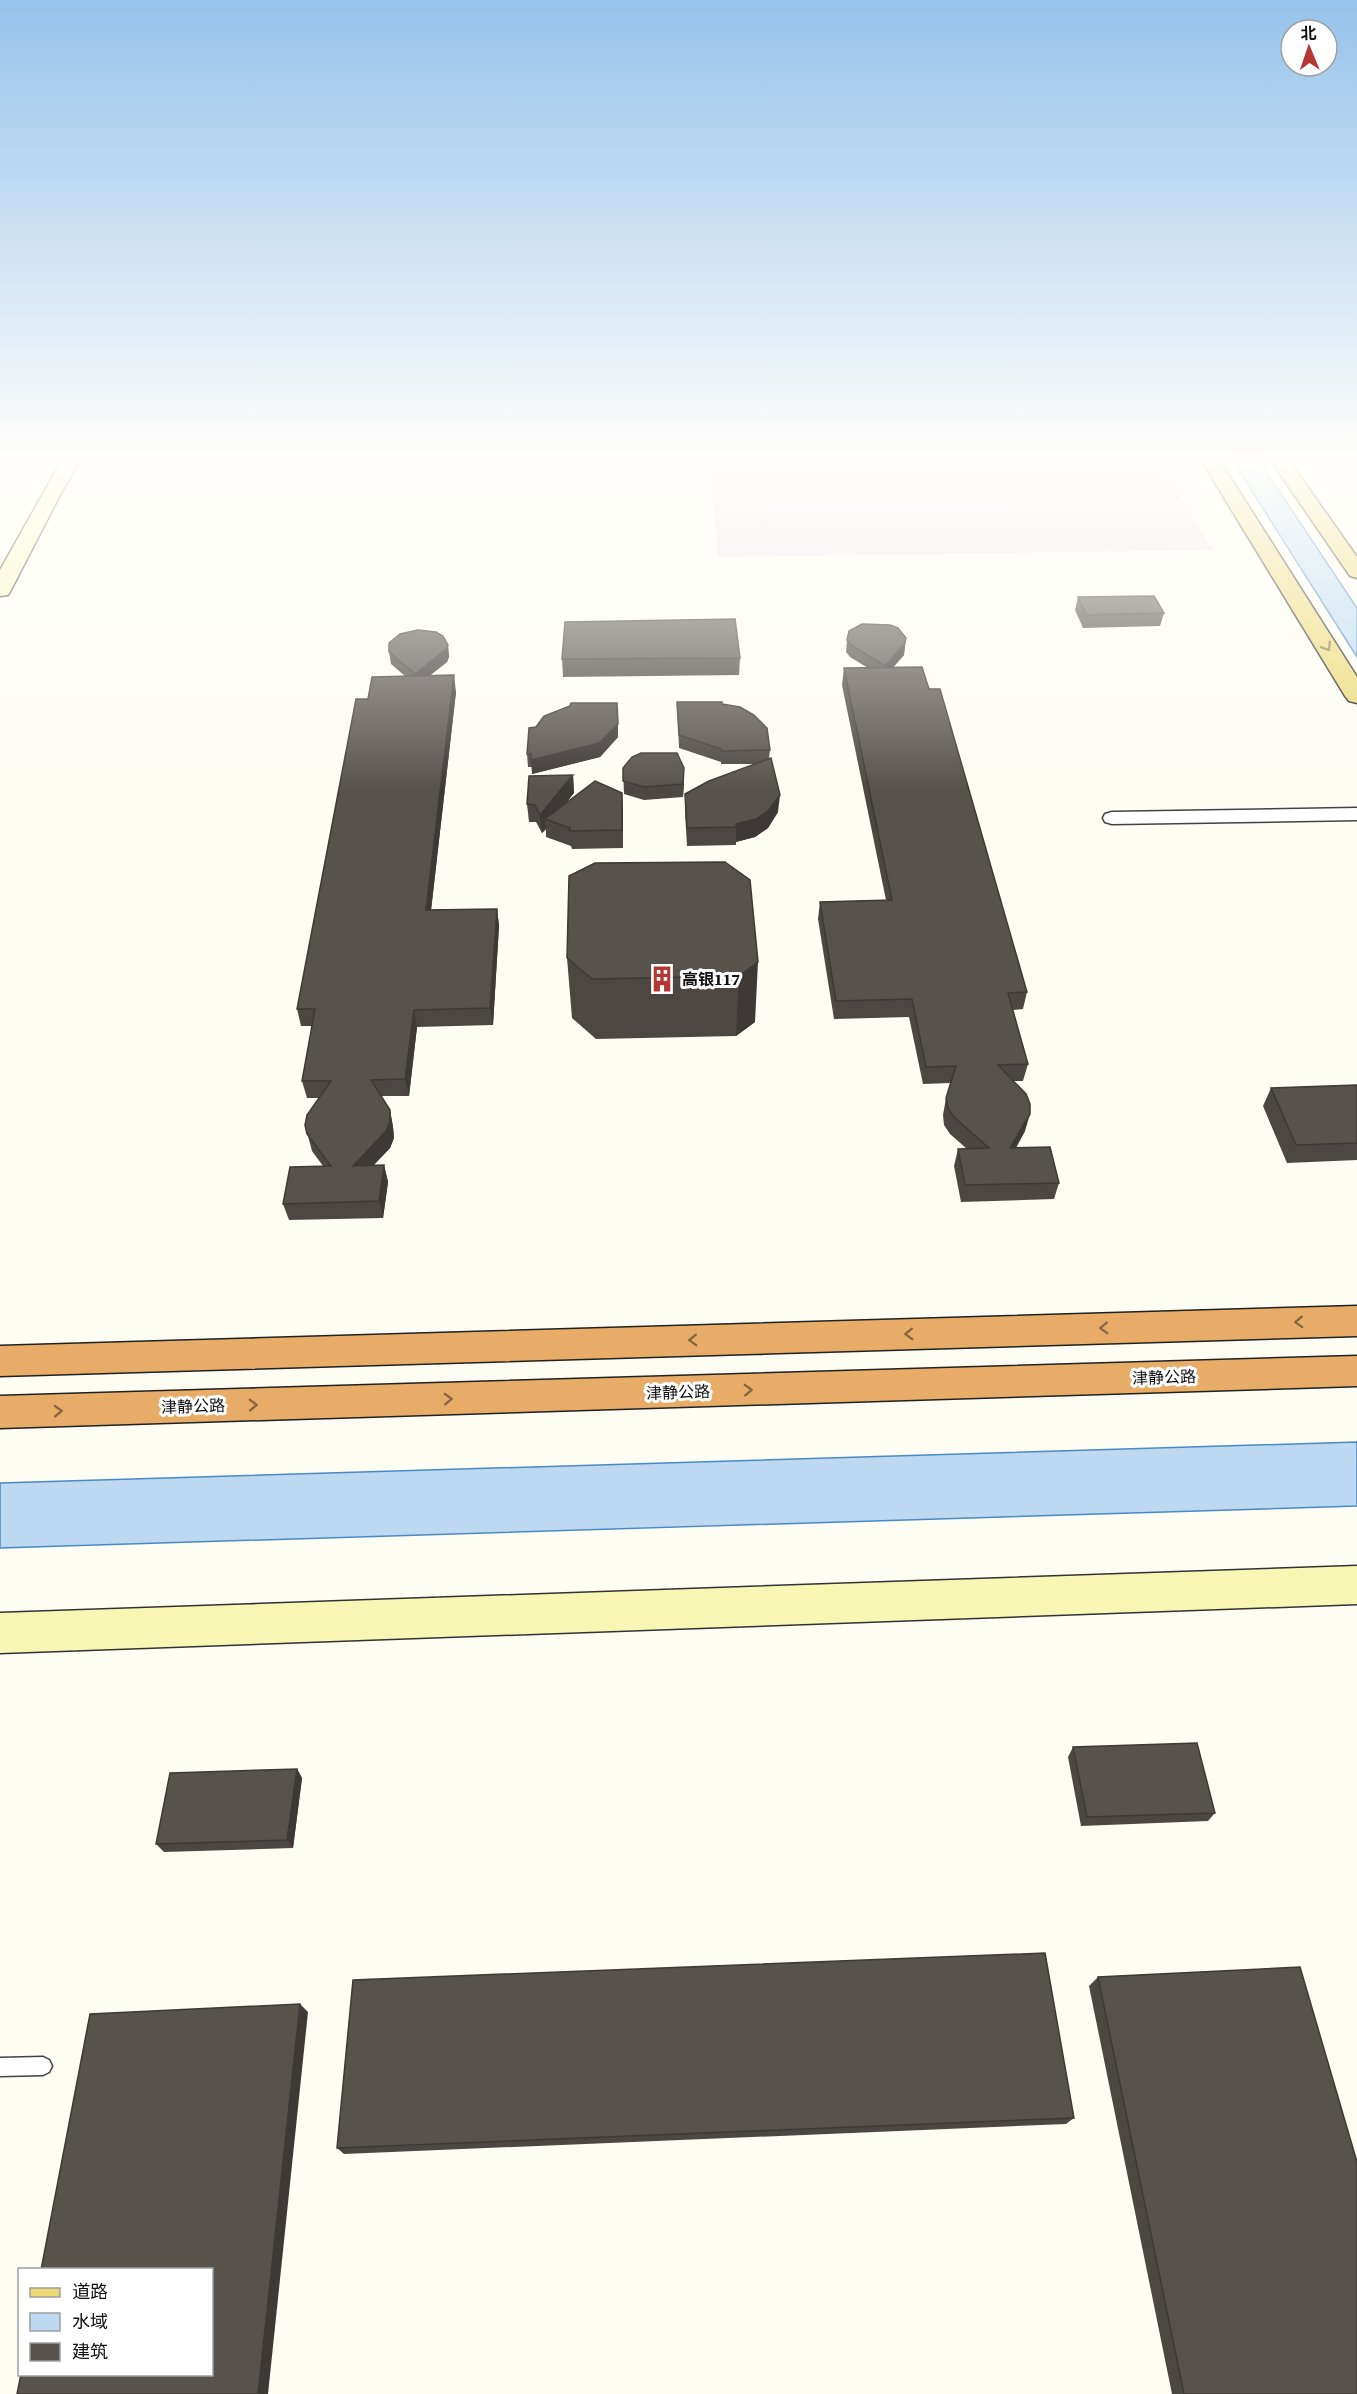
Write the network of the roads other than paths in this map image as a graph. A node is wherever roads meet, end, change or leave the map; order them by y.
1 (12, 567) edge
2 (1277, 567) edge
3 (0, 590) edge
4 (1357, 696) edge
5 (1357, 814) edge
6 (1112, 818) dead end
7 (1357, 1320) edge
8 (0, 1361) edge
9 (1357, 1371) edge
10 (0, 1412) edge
11 (1357, 1585) edge
12 (0, 1633) edge
13 (43, 2066) dead end
14 (0, 2067) edge

1 - 3 main road
2 -> 4 main road
5 - 6 street
7 -> 8 highway
10 -> 9 highway, 津静公路
11 - 12 main road
13 - 14 lane

